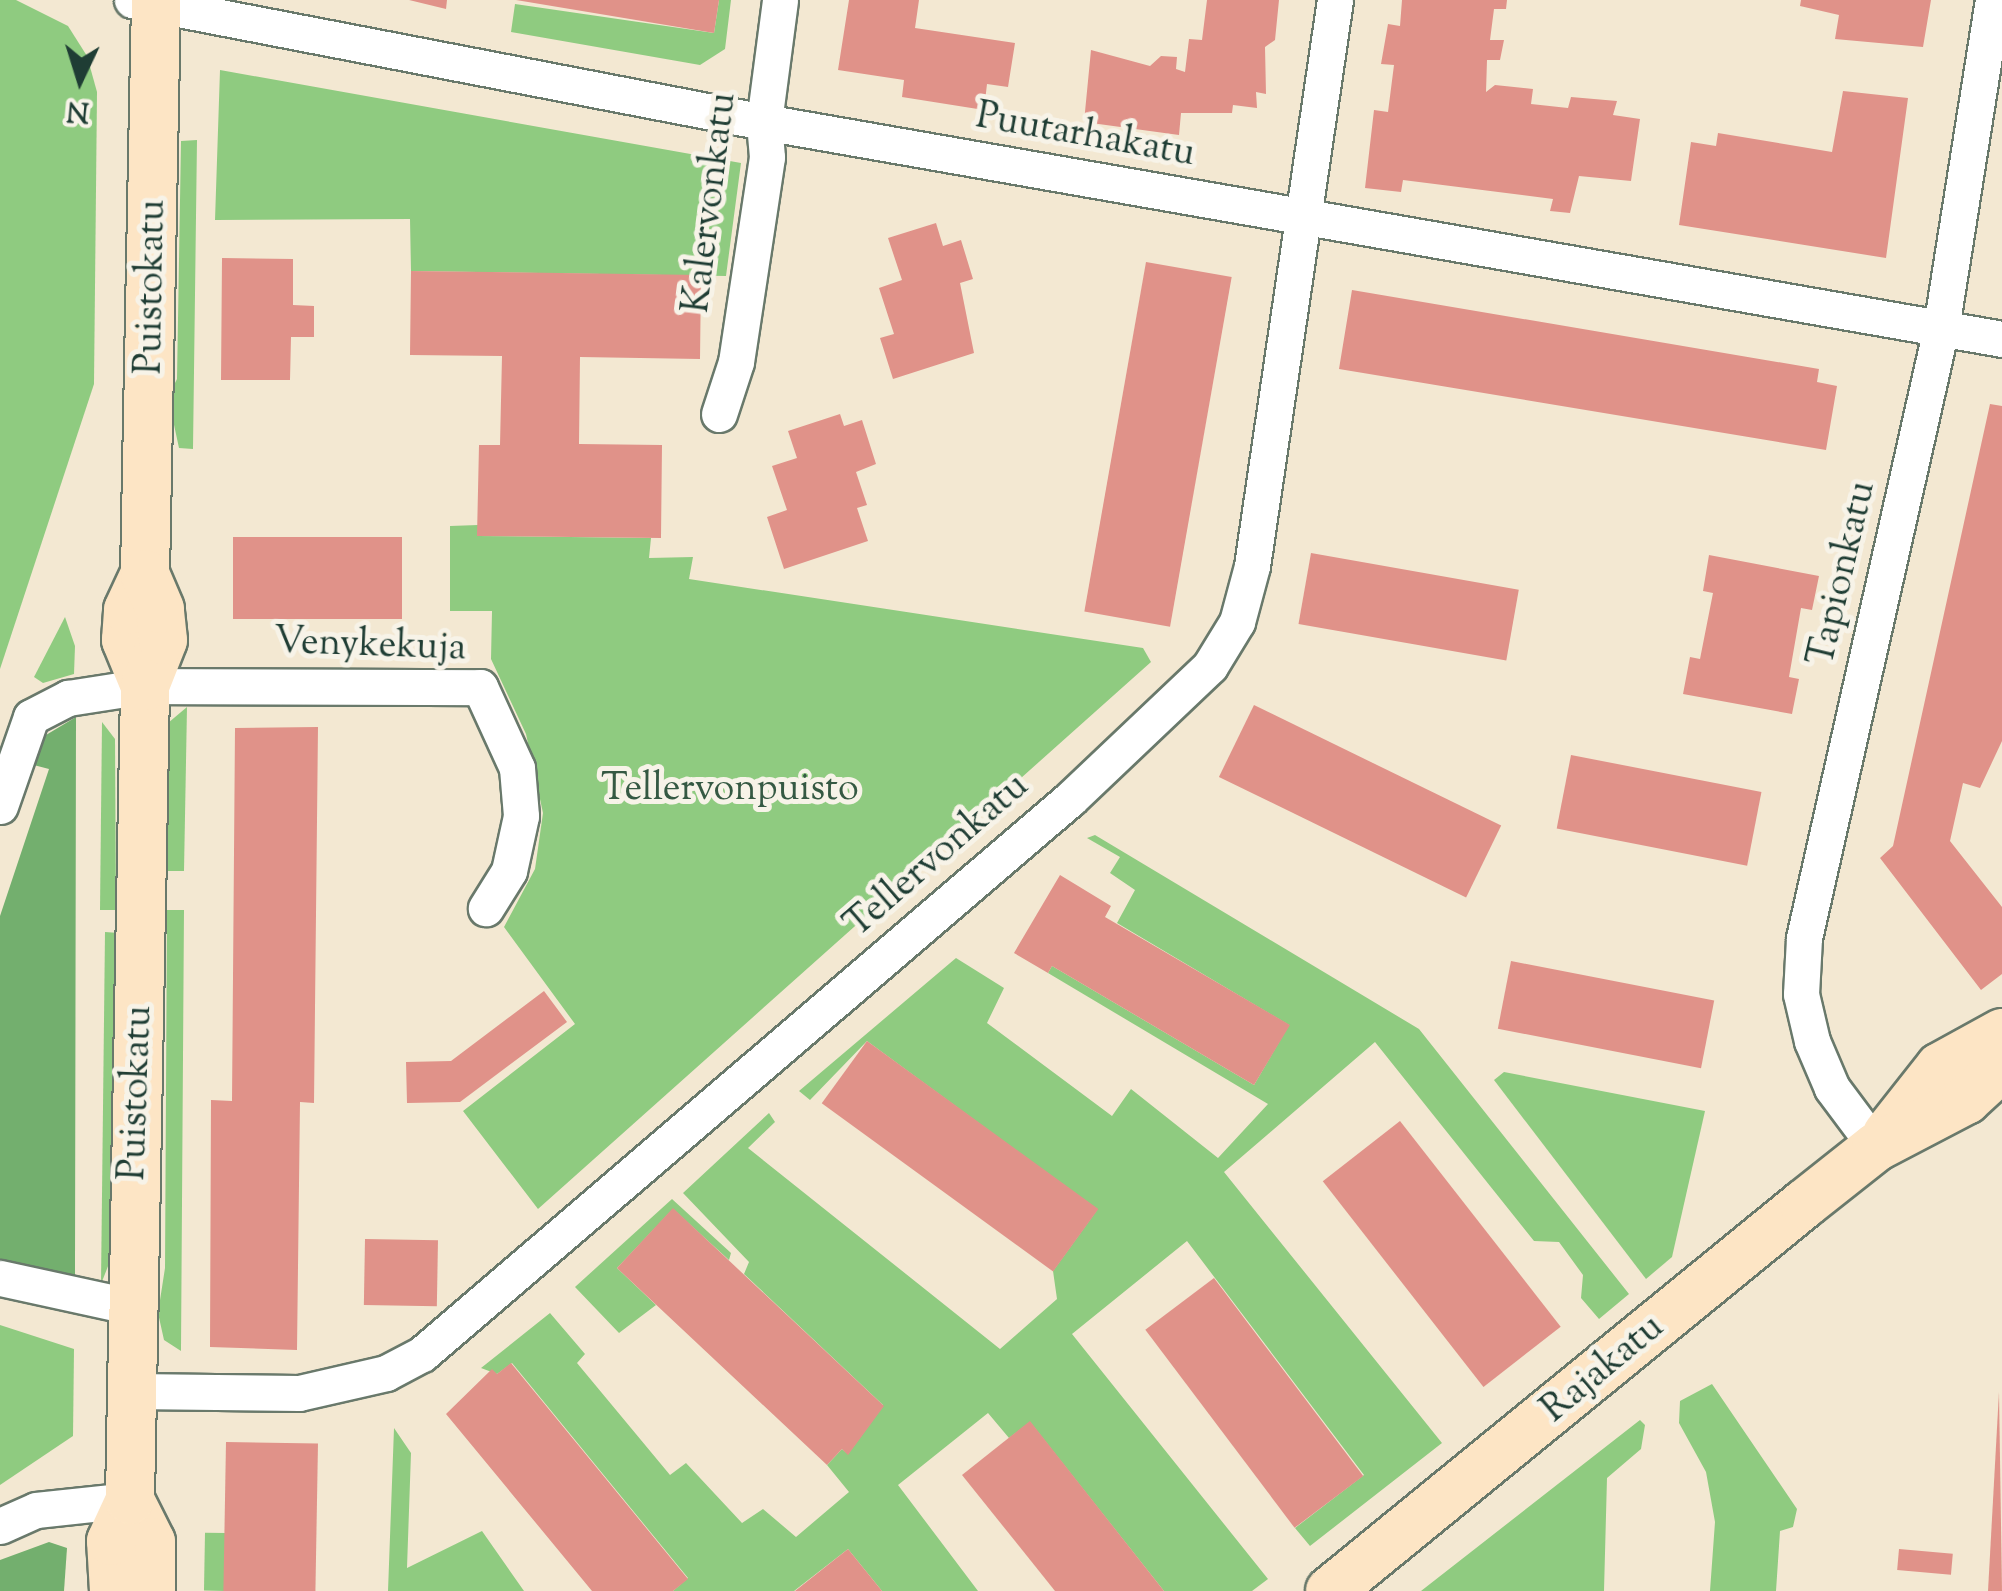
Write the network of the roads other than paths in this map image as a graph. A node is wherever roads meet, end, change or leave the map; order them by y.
1 (780, 0) edge
2 (1335, 0) edge
3 (1994, 0) edge
4 (148, 2) edge
5 (764, 122) junction
6 (1307, 219) junction
7 (1941, 328) junction
8 (2002, 338) edge
9 (719, 414) dead end
10 (145, 686) junction
11 (0, 806) edge
12 (486, 908) dead end
13 (2002, 1033) edge
14 (2002, 1067) edge
15 (1876, 1147) junction
16 (0, 1278) edge
17 (133, 1307) junction
18 (133, 1391) junction
19 (130, 1500) junction
20 (0, 1526) edge
21 (114, 1591) edge
22 (151, 1591) edge
23 (1330, 1591) edge

1 - 5 street, Kalervonkatu
2 - 6 street, Tellervonkatu
3 - 7 street, Tapionkatu
4 - 5 street, Puutarhakatu
4 - 10 main road, Puistokatu
5 - 6 street, Puutarhakatu
5 - 9 street, Kalervonkatu
6 - 7 street, Puutarhakatu
6 - 18 street, Tellervonkatu
7 - 8 street, Puutarhakatu
7 - 15 street, Tapionkatu
10 - 11 street
10 - 12 street, Venykekuja
10 - 17 main road, Puistokatu
13 - 15 main road, Rajakatu
14 - 15 main road, Rajakatu
15 - 23 main road, Rajakatu
16 - 17 street
17 - 18 main road, Puistokatu
18 - 19 main road, Puistokatu
19 - 20 street
19 - 21 main road, Puistokatu
19 - 22 main road, Puistokatu

